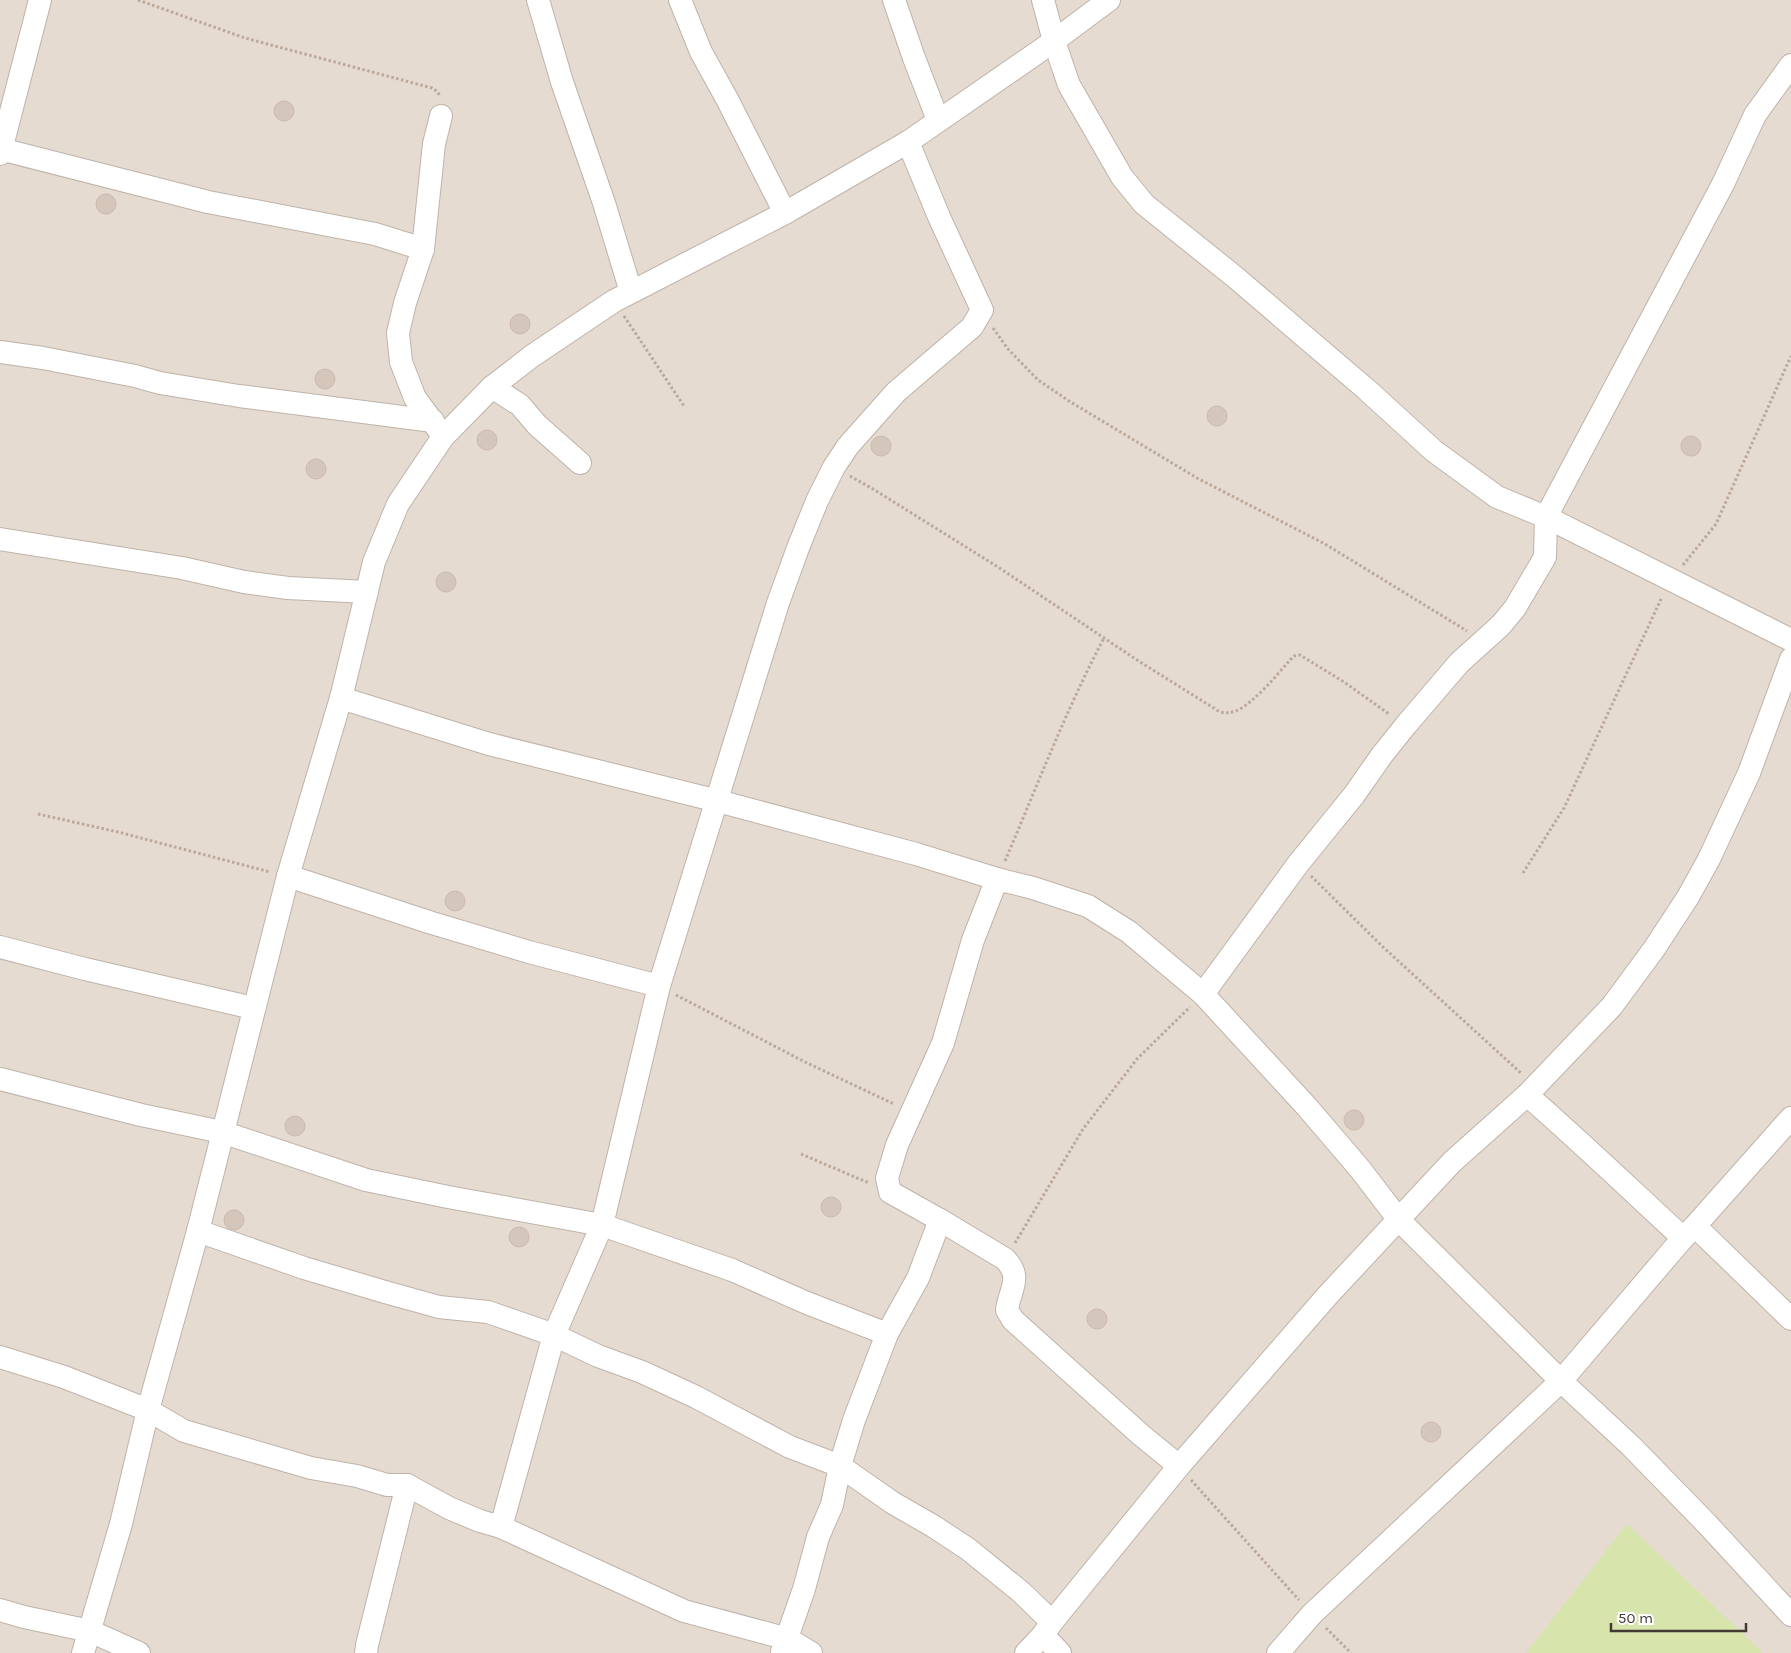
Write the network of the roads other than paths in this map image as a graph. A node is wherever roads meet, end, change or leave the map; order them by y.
1 (40, 0) edge
2 (538, 0) edge
3 (680, 0) edge
4 (894, 0) edge
5 (1043, 0) edge
6 (1109, 0) edge
7 (1054, 41) junction
8 (1791, 65) edge
9 (441, 116) road end
10 (938, 120) junction
11 (908, 142) junction
12 (0, 151) edge
13 (785, 213) junction
14 (423, 249) junction
15 (623, 296) junction
16 (0, 352) edge
17 (492, 387) junction
18 (438, 429) junction
19 (580, 463) dead end
20 (1546, 517) junction
21 (0, 539) edge
22 (367, 592) junction
23 (1791, 640) edge
24 (1791, 659) edge
25 (341, 698) junction
26 (718, 801) junction
27 (288, 876) junction
28 (997, 879) junction
29 (0, 947) edge
30 (660, 986) junction
31 (1203, 994) junction
32 (253, 1008) junction
33 (0, 1079) edge
34 (1531, 1090) junction
35 (1791, 1118) edge
36 (222, 1132) junction
37 (940, 1220) junction
38 (1399, 1220) junction
39 (602, 1225) junction
40 (198, 1231) junction
41 (1689, 1232) junction
42 (1791, 1319) edge
43 (887, 1334) junction
44 (554, 1335) junction
45 (0, 1357) edge
46 (1561, 1381) junction
47 (148, 1410) junction
48 (840, 1466) junction
49 (1179, 1466) junction
50 (407, 1485) junction
51 (501, 1526) junction
52 (0, 1610) edge
53 (1791, 1616) edge
54 (1047, 1628) junction
55 (90, 1630) junction
56 (785, 1646) edge
57 (83, 1653) edge
58 (139, 1653) edge
59 (366, 1653) edge
60 (811, 1653) edge
61 (1026, 1653) edge
62 (1060, 1653) edge
63 (1278, 1653) edge

1 - 12 street
2 - 15 street
3 - 13 street
4 - 10 street
5 - 7 street
6 - 7 street
7 - 10 street
7 - 20 street
8 - 20 street
9 - 14 street
10 - 11 street
11 - 13 street
11 - 26 street
12 - 14 street
13 - 15 street
14 - 18 street
15 - 17 street
16 - 18 street
17 - 18 street
17 - 19 street
18 - 22 street
20 - 23 street
20 - 31 street
21 - 22 street
22 - 25 street
24 - 34 street
25 - 26 street
25 - 27 street
26 - 28 street
26 - 30 street
27 - 30 street
27 - 32 street
28 - 31 street
28 - 37 street
29 - 32 street
30 - 39 street
31 - 38 street
32 - 36 street
33 - 36 street
34 - 38 street
34 - 41 street
35 - 41 street
36 - 39 street
36 - 40 street
37 - 43 street
37 - 49 street
38 - 46 street
38 - 49 street
39 - 43 street
39 - 44 street
40 - 44 street
40 - 47 street
41 - 42 street
41 - 46 street
43 - 48 street
44 - 48 street
44 - 51 street
45 - 47 street
46 - 53 street
46 - 63 street
47 - 50 street
47 - 55 street
48 - 54 street
48 - 56 street
49 - 54 street
50 - 51 street
50 - 59 street
51 - 56 street
52 - 55 street
54 - 61 street
54 - 62 street
55 - 57 street
55 - 58 street
56 - 60 street

